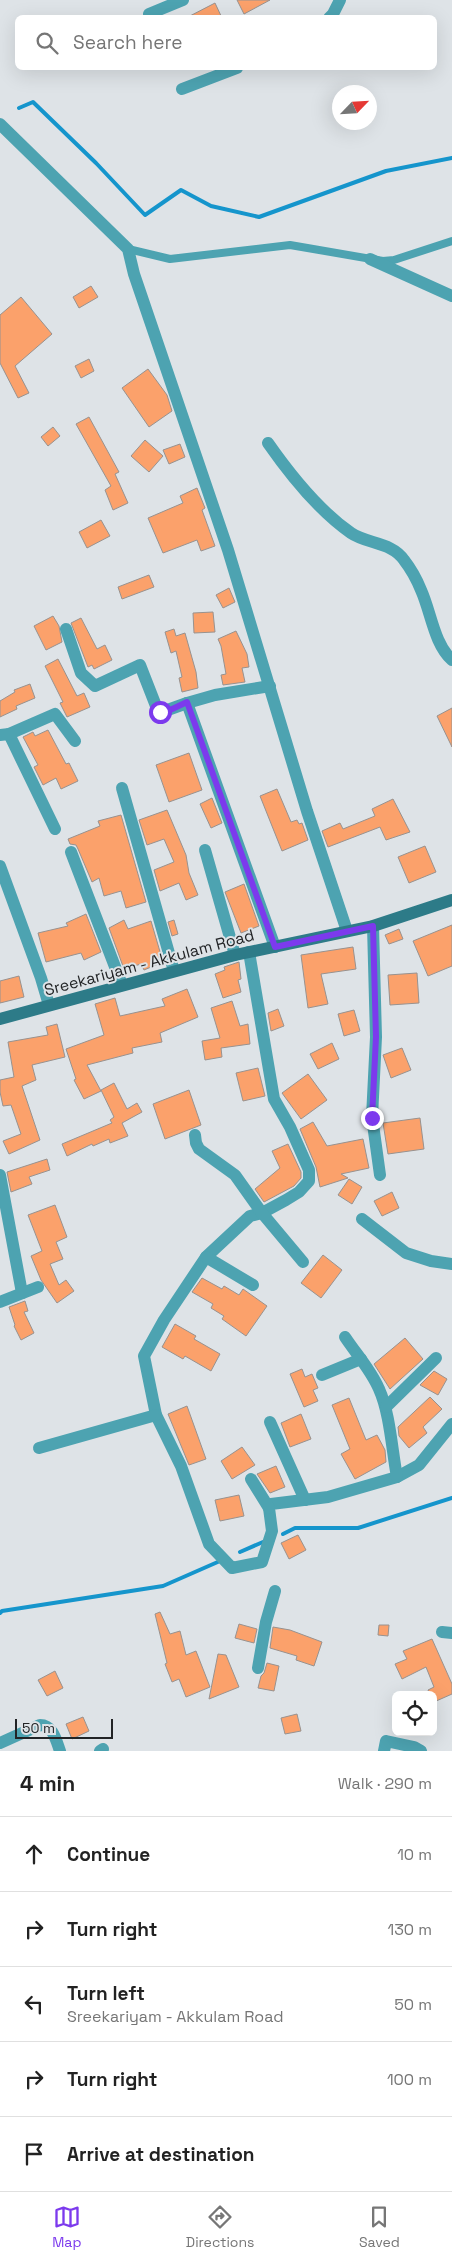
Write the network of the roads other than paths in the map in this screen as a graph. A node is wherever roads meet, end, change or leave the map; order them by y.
1 (183, 0) edge
2 (340, 0) edge
3 (149, 14) dead end
4 (333, 15) edge
5 (232, 70) edge
6 (182, 89) dead end
7 (0, 124) edge
8 (452, 241) edge
9 (128, 249) junction
10 (370, 259) junction
11 (452, 296) edge
12 (268, 444) dead end
13 (66, 629) dead end
14 (452, 660) edge
15 (270, 686) junction
16 (187, 702) junction
17 (5, 735) edge
18 (75, 741) dead end
19 (122, 788) dead end
20 (55, 829) dead end
21 (205, 850) dead end
22 (71, 852) dead end
23 (1, 874) edge
24 (452, 900) edge
25 (373, 926) junction
26 (347, 932) junction
27 (275, 947) junction
28 (249, 952) junction
29 (236, 954) junction
30 (174, 971) junction
31 (122, 985) junction
32 (49, 1005) junction
33 (0, 1019) edge
34 (195, 1135) dead end
35 (0, 1175) edge
36 (380, 1175) dead end
37 (262, 1213) junction
38 (362, 1219) dead end
39 (206, 1257) junction
40 (302, 1262) dead end
41 (452, 1264) edge
42 (253, 1285) dead end
43 (38, 1287) dead end
44 (22, 1293) junction
45 (0, 1302) edge
46 (345, 1337) dead end
47 (436, 1358) dead end
48 (361, 1359) junction
49 (322, 1375) dead end
50 (386, 1407) junction
51 (156, 1414) junction
52 (270, 1422) dead end
53 (452, 1424) edge
54 (39, 1448) dead end
55 (397, 1477) junction
56 (251, 1479) dead end
57 (305, 1500) junction
58 (269, 1508) junction
59 (275, 1591) dead end
60 (258, 1668) dead end
61 (0, 1743) edge
62 (60, 1751) edge
63 (384, 1751) edge
64 (421, 1751) edge

1 - 3 street
2 - 4 street
5 - 6 street
7 - 9 street
8 - 10 lane
9 - 10 lane
9 - 15 street
10 - 11 street
12 - 14 street
13 - 16 street
15 - 16 street
15 - 26 street
16 - 27 street
17 - 18 street
17 - 20 street
19 - 30 street
21 - 29 street
22 - 31 street
23 - 32 street
24 - 25 main road, Sreekariyam - Akkulam Road
25 - 26 main road, Sreekariyam - Akkulam Road
25 - 36 street
26 - 27 main road, Sreekariyam - Akkulam Road
27 - 28 main road, Sreekariyam - Akkulam Road
28 - 29 main road, Sreekariyam - Akkulam Road
28 - 37 street
29 - 30 main road, Sreekariyam - Akkulam Road
30 - 31 main road, Sreekariyam - Akkulam Road
31 - 32 main road, Sreekariyam - Akkulam Road
32 - 33 main road, Sreekariyam - Akkulam Road
34 - 37 street
35 - 44 street
37 - 39 street
37 - 40 street
38 - 41 street
39 - 42 street
39 - 51 street
43 - 44 street
44 - 45 street
46 - 48 street
47 - 50 street
48 - 49 street
48 - 50 street
50 - 55 street
51 - 54 street
51 - 58 street
52 - 57 street
53 - 55 street
55 - 57 street
56 - 58 street
57 - 58 street
59 - 60 street
61 - 62 street
63 - 64 street

